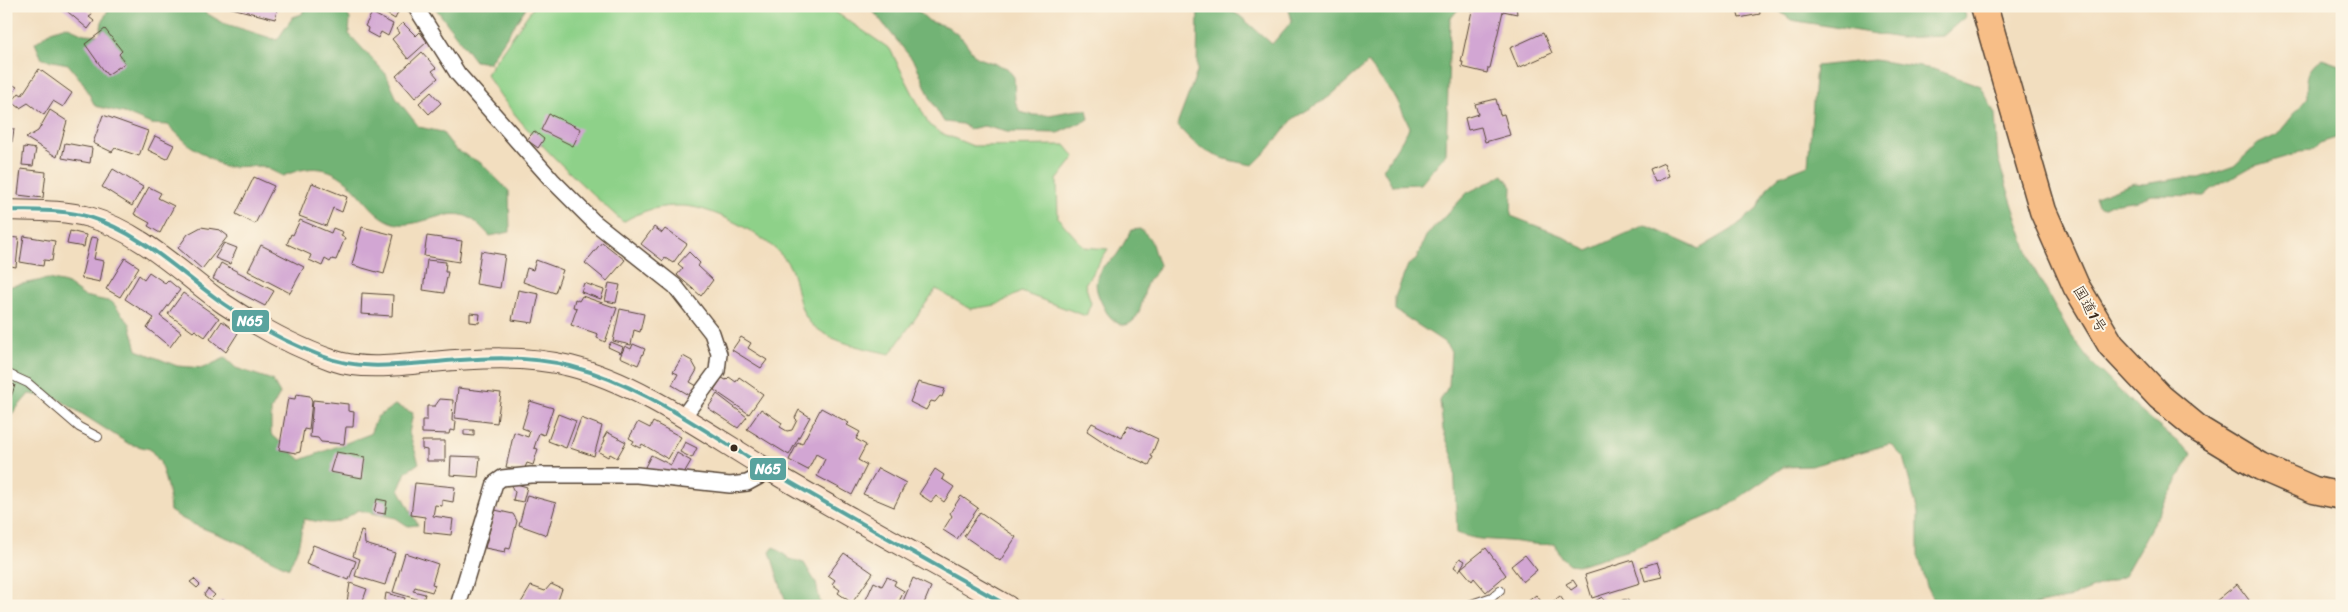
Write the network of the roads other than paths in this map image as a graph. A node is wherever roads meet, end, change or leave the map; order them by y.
1 (414, 6) edge
2 (1987, 17) edge
3 (6, 210) edge
4 (6, 373) edge
5 (683, 417) junction
6 (98, 437) dead end
7 (767, 469) junction
8 (2342, 496) edge
9 (1500, 590) dead end
10 (458, 606) edge
11 (1008, 606) edge
12 (1466, 606) edge

1 - 5 street
2 - 8 highway, 国道1号
3 - 5 street
4 - 6 lane
5 - 7 street
7 - 10 street
7 - 11 street
9 - 12 lane

